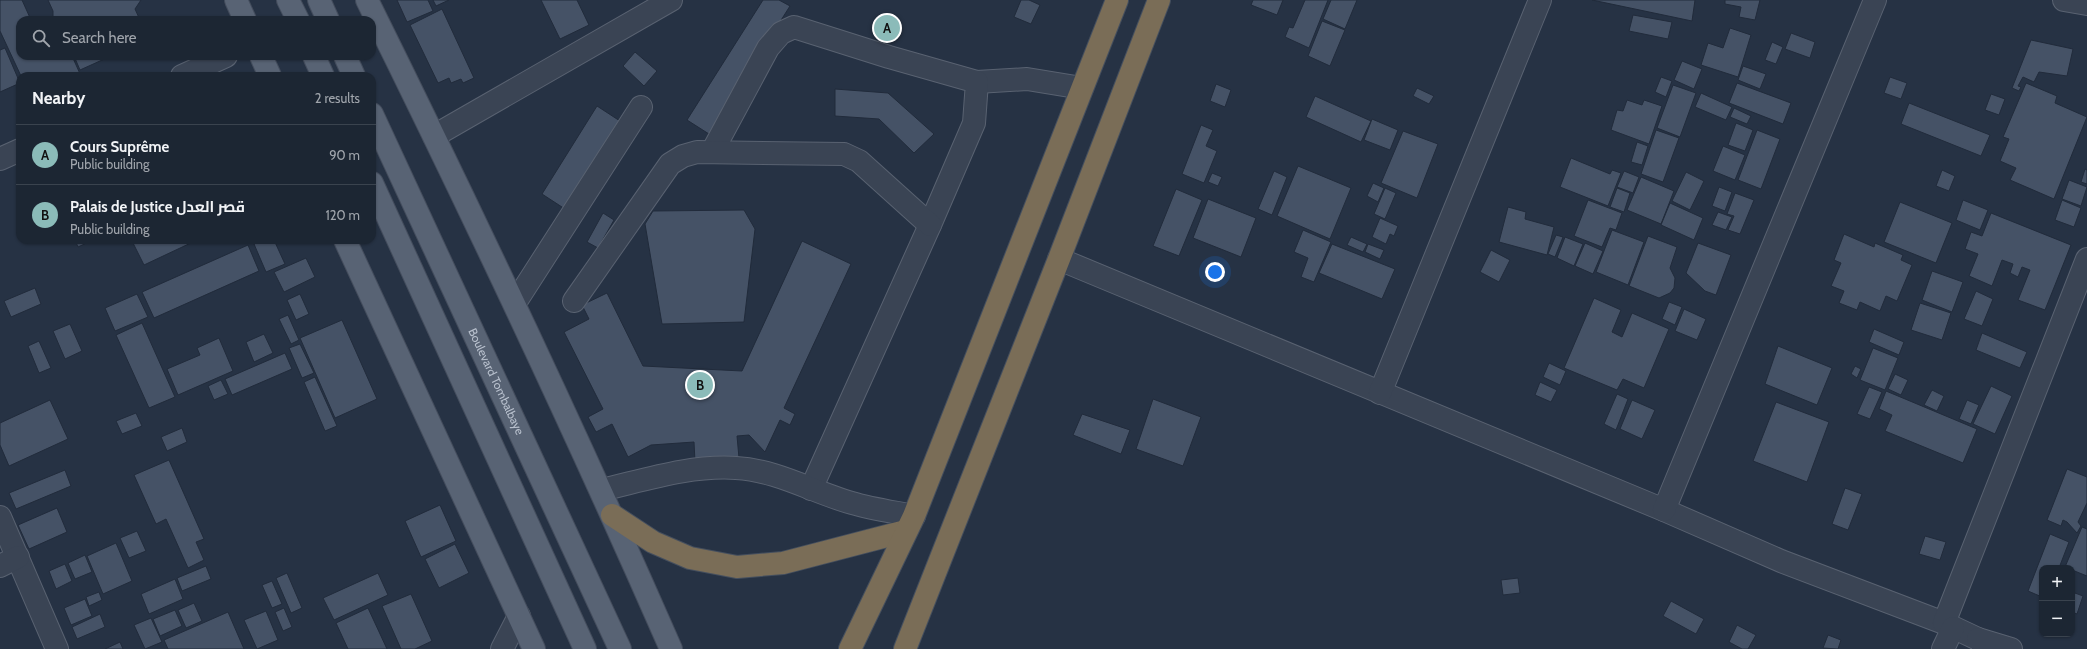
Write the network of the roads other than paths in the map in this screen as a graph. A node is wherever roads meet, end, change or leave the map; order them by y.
1 (236, 0) edge
2 (288, 0) edge
3 (319, 0) edge
4 (367, 0) edge
5 (671, 0) edge
6 (1117, 0) edge
7 (1159, 0) edge
8 (1540, 0) edge
9 (1875, 0) edge
10 (2064, 0) edge
11 (2087, 4) edge
12 (242, 16) edge
13 (296, 16) edge
14 (326, 16) edge
15 (375, 16) edge
16 (376, 18) edge
17 (217, 60) edge
18 (262, 60) edge
19 (316, 60) edge
20 (347, 60) edge
21 (191, 72) edge
22 (268, 72) edge
23 (321, 72) edge
24 (352, 72) edge
25 (977, 82) junction
26 (1082, 88) junction
27 (641, 107) dead end
28 (376, 123) edge
29 (434, 136) junction
30 (16, 152) edge
31 (712, 152) junction
32 (0, 159) edge
33 (376, 192) edge
34 (930, 225) junction
35 (348, 244) edge
36 (1059, 259) junction
37 (2087, 259) edge
38 (574, 301) dead end
39 (515, 303) junction
40 (1380, 393) junction
41 (811, 489) junction
42 (601, 490) junction
43 (1664, 510) junction
44 (612, 515) junction
45 (0, 517) edge
46 (910, 524) junction
47 (9, 562) edge
48 (519, 616) junction
49 (1948, 625) junction
50 (1982, 644) edge
51 (57, 649) edge
52 (502, 649) edge
53 (534, 649) edge
54 (585, 649) edge
55 (620, 649) edge
56 (671, 649) edge
57 (850, 649) edge
58 (905, 649) edge
59 (1943, 649) edge
60 (2011, 649) edge

1 - 12 main road
2 - 13 main road
3 - 14 main road
4 - 15 main road
5 - 29 street
6 - 26 highway
7 - 36 highway
8 - 40 street
9 - 43 street
10 - 11 street
16 - 29 main road
17 - 21 street
18 - 22 main road
19 - 23 main road
20 - 24 main road
25 - 26 street
25 - 31 street
25 - 34 street
26 - 46 highway
27 - 39 street
28 - 55 main road, Boulevard Tombalbaye
29 - 39 main road
30 - 32 street
31 - 34 street
31 - 38 street
33 - 54 main road
34 - 41 street
35 - 48 main road
36 - 40 street
36 - 58 highway
37 - 49 street
39 - 42 main road
40 - 43 street
41 - 42 street
41 - 46 street
42 - 44 main road
43 - 49 street
44 - 46 highway
44 - 56 main road
45 - 47 street
46 - 57 highway
47 - 51 street
48 - 52 street
48 - 53 main road
49 - 50 street
49 - 59 street
50 - 60 street

